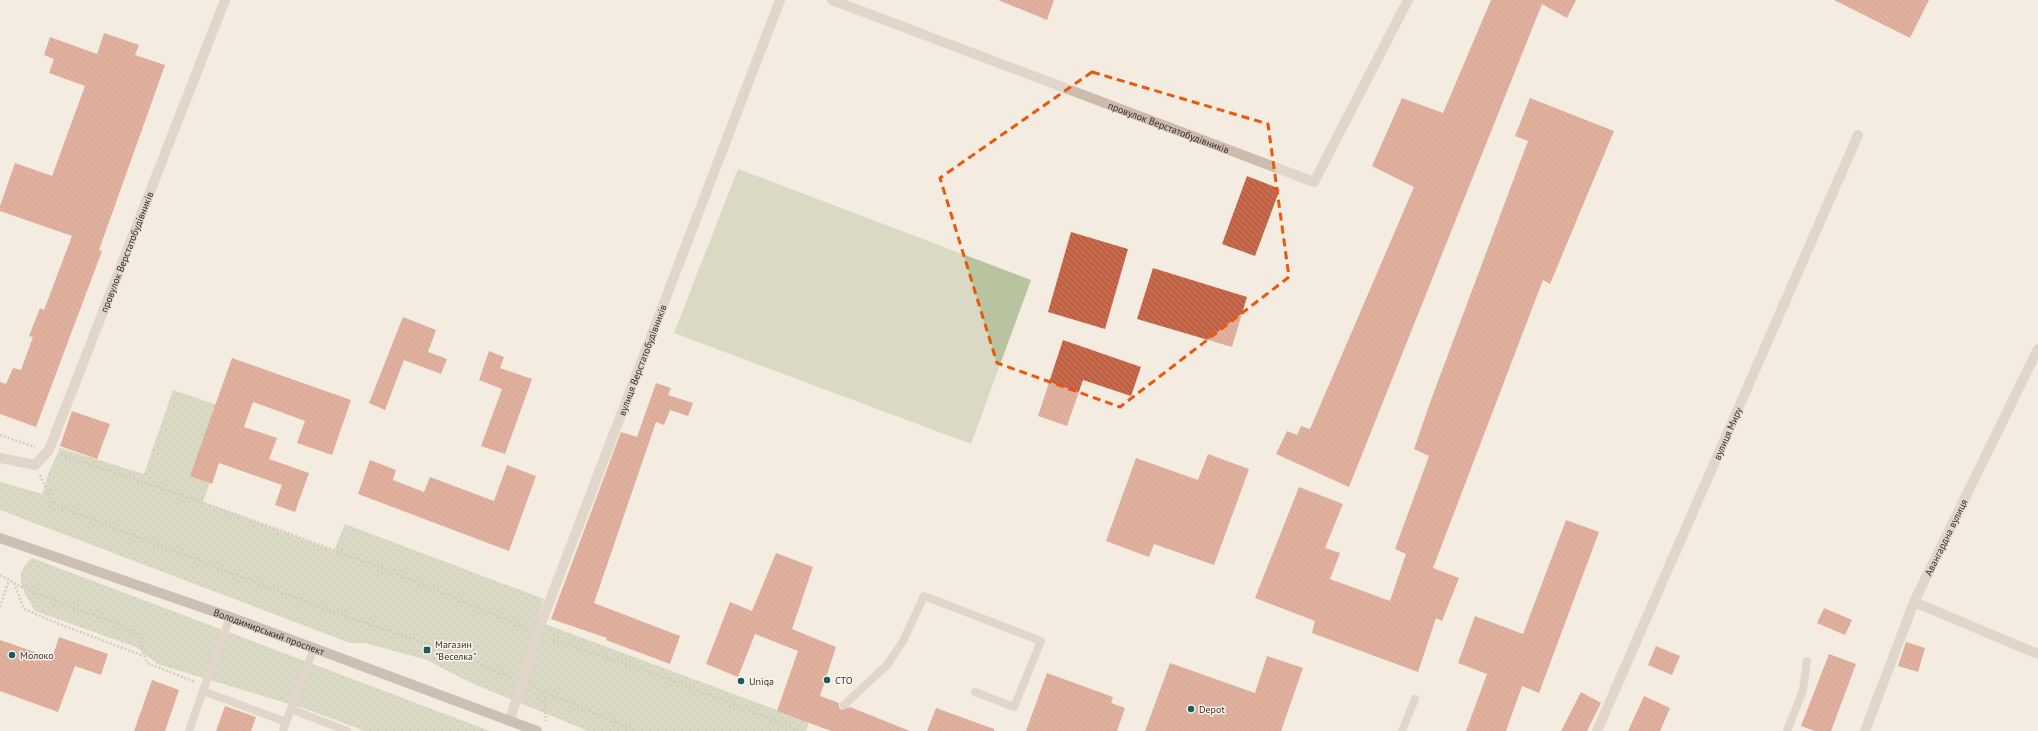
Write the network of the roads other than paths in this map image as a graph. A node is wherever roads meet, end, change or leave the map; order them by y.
1 (225, 0) edge
2 (780, 0) edge
3 (832, 0) edge
4 (1408, 0) edge
5 (1858, 135) dead end
6 (2038, 349) edge
7 (0, 458) edge
8 (0, 538) edge
9 (1914, 602) junction
10 (230, 618) junction
11 (314, 648) junction
12 (2038, 654) edge
13 (1807, 661) dead end
14 (204, 688) junction
15 (975, 692) dead end
16 (1415, 699) dead end
17 (844, 705) dead end
18 (291, 709) junction
19 (509, 720) junction
20 (286, 722) junction
21 (1790, 730) edge
22 (189, 731) edge
23 (283, 731) edge
24 (347, 731) edge
25 (537, 731) edge
26 (1402, 731) edge
27 (1596, 731) edge
28 (1865, 731) edge

1 - 7 street, провулок Верстатобудівників
2 - 19 street, вулиця Верстатобудівників
3 - 4 street, провулок Верстатобудівників
5 - 27 street, вулиця Миру
6 - 9 street, Авангардна вулиця
8 - 10 main road, Володимирський проспект
9 - 12 street
9 - 28 street, Авангардна вулиця
10 - 11 main road, Володимирський проспект
10 - 14 lane
11 - 18 lane
11 - 19 main road, Володимирський проспект
13 - 21 lane
14 - 20 lane
14 - 22 lane
15 - 17 lane
16 - 26 lane
18 - 20 lane
18 - 24 lane
19 - 25 main road, Володимирський проспект
20 - 23 lane

